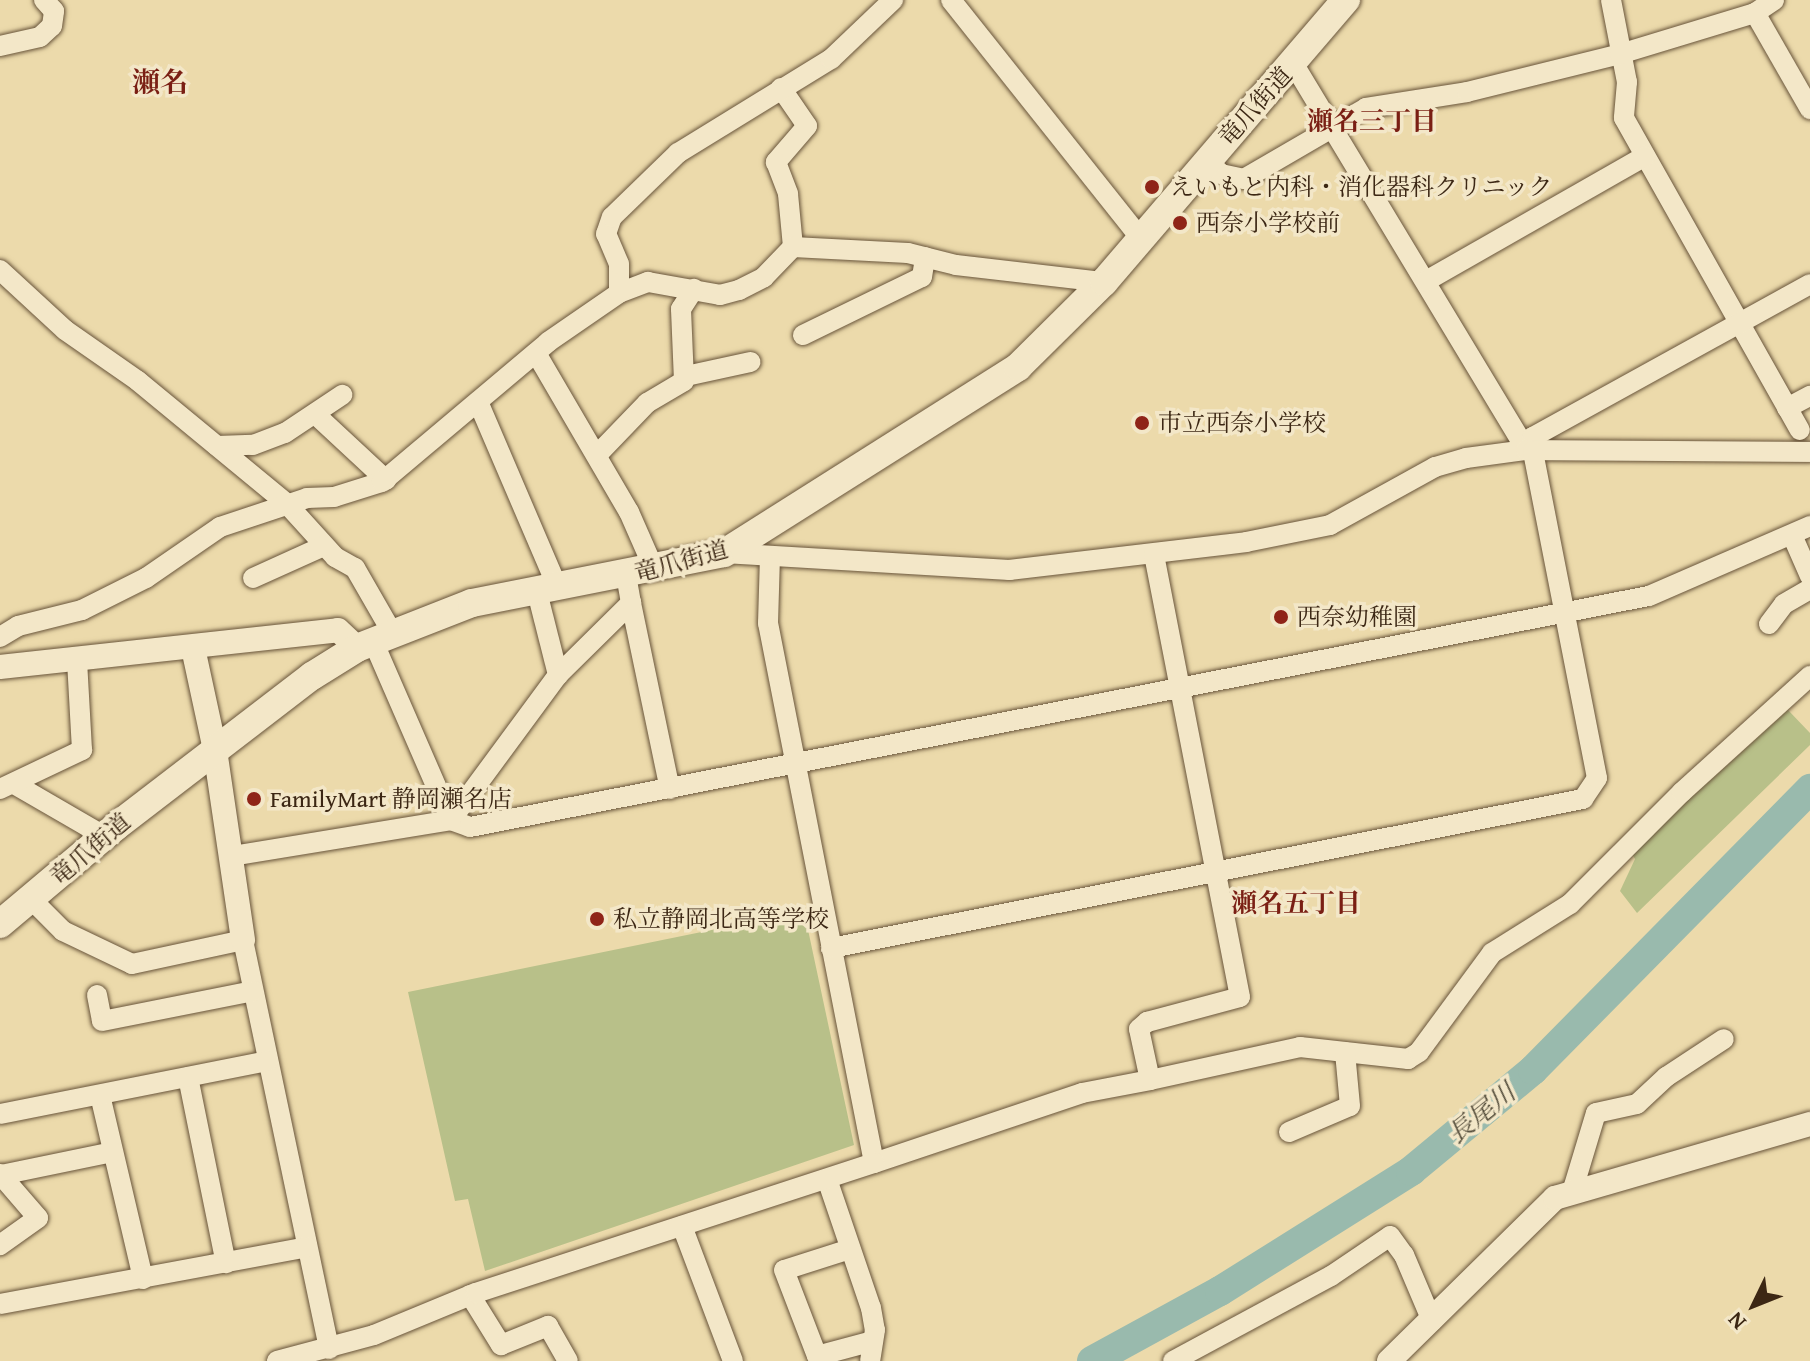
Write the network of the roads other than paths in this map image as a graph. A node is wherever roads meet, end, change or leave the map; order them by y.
1 (44, 0) edge
2 (893, 0) edge
3 (951, 0) edge
4 (1346, 0) edge
5 (1611, 0) edge
6 (1774, 0) edge
7 (1755, 13) junction
8 (0, 46) edge
9 (1620, 54) junction
10 (1293, 63) junction
11 (781, 88) junction
12 (1810, 109) edge
13 (1333, 124) junction
14 (1645, 156) junction
15 (1207, 160) junction
16 (1142, 240) junction
17 (793, 247) junction
18 (925, 257) junction
19 (0, 270) edge
20 (1426, 281) junction
21 (1104, 282) junction
22 (1810, 284) edge
23 (694, 289) junction
24 (619, 293) junction
25 (1738, 324) junction
26 (803, 335) dead end
27 (536, 353) junction
28 (750, 362) dead end
29 (686, 376) junction
30 (342, 395) dead end
31 (1810, 396) edge
32 (479, 404) junction
33 (1787, 408) junction
34 (315, 414) junction
35 (1800, 430) dead end
36 (217, 446) junction
37 (1530, 451) junction
38 (1810, 452) edge
39 (597, 455) junction
40 (386, 480) junction
41 (287, 504) junction
42 (1801, 531) edge
43 (324, 546) junction
44 (724, 553) junction
45 (1154, 554) junction
46 (770, 556) junction
47 (654, 569) junction
48 (1810, 576) edge
49 (253, 578) dead end
50 (1810, 589) edge
51 (547, 590) junction
52 (629, 590) junction
53 (1563, 612) junction
54 (1769, 624) dead end
55 (0, 637) edge
56 (374, 641) junction
57 (193, 648) junction
58 (77, 661) junction
59 (0, 667) edge
60 (558, 675) junction
61 (1810, 676) edge
62 (1178, 688) junction
63 (215, 750) junction
64 (795, 766) junction
65 (8, 787) edge
66 (670, 789) junction
67 (451, 820) junction
68 (104, 836) junction
69 (232, 856) junction
70 (1216, 873) junction
71 (31, 899) junction
72 (0, 924) edge
73 (243, 940) junction
74 (831, 948) junction
75 (253, 991) junction
76 (97, 995) dead end
77 (1724, 1039) dead end
78 (1345, 1052) junction
79 (268, 1061) junction
80 (188, 1077) junction
81 (1150, 1080) junction
82 (100, 1095) junction
83 (0, 1114) edge
84 (1810, 1124) edge
85 (1289, 1132) dead end
86 (113, 1152) junction
87 (874, 1163) junction
88 (0, 1175) edge
89 (827, 1179) junction
90 (1573, 1189) junction
91 (682, 1226) junction
92 (0, 1245) edge
93 (307, 1247) junction
94 (850, 1249) junction
95 (226, 1263) junction
96 (143, 1279) junction
97 (470, 1295) junction
98 (0, 1304) edge
99 (1432, 1321) junction
100 (329, 1349) junction
101 (872, 1351) edge
102 (498, 1353) edge
103 (277, 1361) edge
104 (568, 1361) edge
105 (733, 1361) edge
106 (1173, 1361) edge
107 (1389, 1361) edge

1 - 8 street
2 - 11 street
3 - 16 street
4 - 10 main road, 竜爪街道
5 - 9 street
6 - 7 street
7 - 9 street
7 - 12 street
9 - 13 street
9 - 14 street
10 - 13 street
10 - 15 main road, 竜爪街道
11 - 17 street
11 - 24 street
13 - 15 street
13 - 20 street
14 - 20 street
14 - 25 street
15 - 16 main road, 竜爪街道
16 - 21 main road, 竜爪街道
17 - 18 street
17 - 23 street
18 - 21 street
18 - 26 street
19 - 36 street
20 - 37 street
21 - 44 main road, 竜爪街道
22 - 25 street
23 - 24 street
23 - 29 street
24 - 27 street
25 - 33 street
25 - 37 street
27 - 32 street
27 - 39 street
28 - 29 street
29 - 39 street
30 - 34 street
31 - 33 street
32 - 40 street
32 - 51 street
33 - 35 street
34 - 36 street
34 - 40 street
36 - 41 street
37 - 38 street
37 - 45 street
37 - 53 street
39 - 47 street
40 - 41 street
41 - 43 street
41 - 55 street
42 - 48 street
42 - 53 street
43 - 49 street
43 - 56 street
44 - 46 street
44 - 47 main road, 竜爪街道
45 - 46 street
45 - 62 street
46 - 64 street
47 - 52 main road, 竜爪街道
50 - 54 street
51 - 52 main road, 竜爪街道
51 - 56 main road, 竜爪街道
51 - 60 street
52 - 60 street
52 - 66 street
53 - 62 street
53 - 70 street
56 - 57 street
56 - 63 main road, 竜爪街道
56 - 67 street
57 - 58 street
57 - 63 street
58 - 59 street
58 - 65 street
60 - 67 street
61 - 78 street
62 - 64 street
62 - 70 street
63 - 68 main road, 竜爪街道
63 - 69 street
64 - 66 street
64 - 74 street
65 - 68 street
66 - 67 street
67 - 69 street
68 - 71 main road, 竜爪街道
69 - 73 street
70 - 74 street
70 - 81 street
71 - 72 main road, 竜爪街道
71 - 73 street
73 - 75 street
74 - 87 street
75 - 76 street
75 - 79 street
77 - 90 street
78 - 81 street
78 - 85 street
79 - 80 street
79 - 93 street
80 - 82 street
80 - 95 street
81 - 87 street
82 - 83 street
82 - 86 street
84 - 90 street
86 - 88 street
86 - 96 street
87 - 89 street
88 - 92 street
89 - 91 street
89 - 94 street
90 - 99 street
91 - 97 street
91 - 105 street
93 - 95 street
93 - 100 street
94 - 101 street
94 - 101 street
95 - 96 street
96 - 98 street
97 - 100 street
97 - 102 street
99 - 106 street
99 - 107 street
100 - 103 street
102 - 104 street

